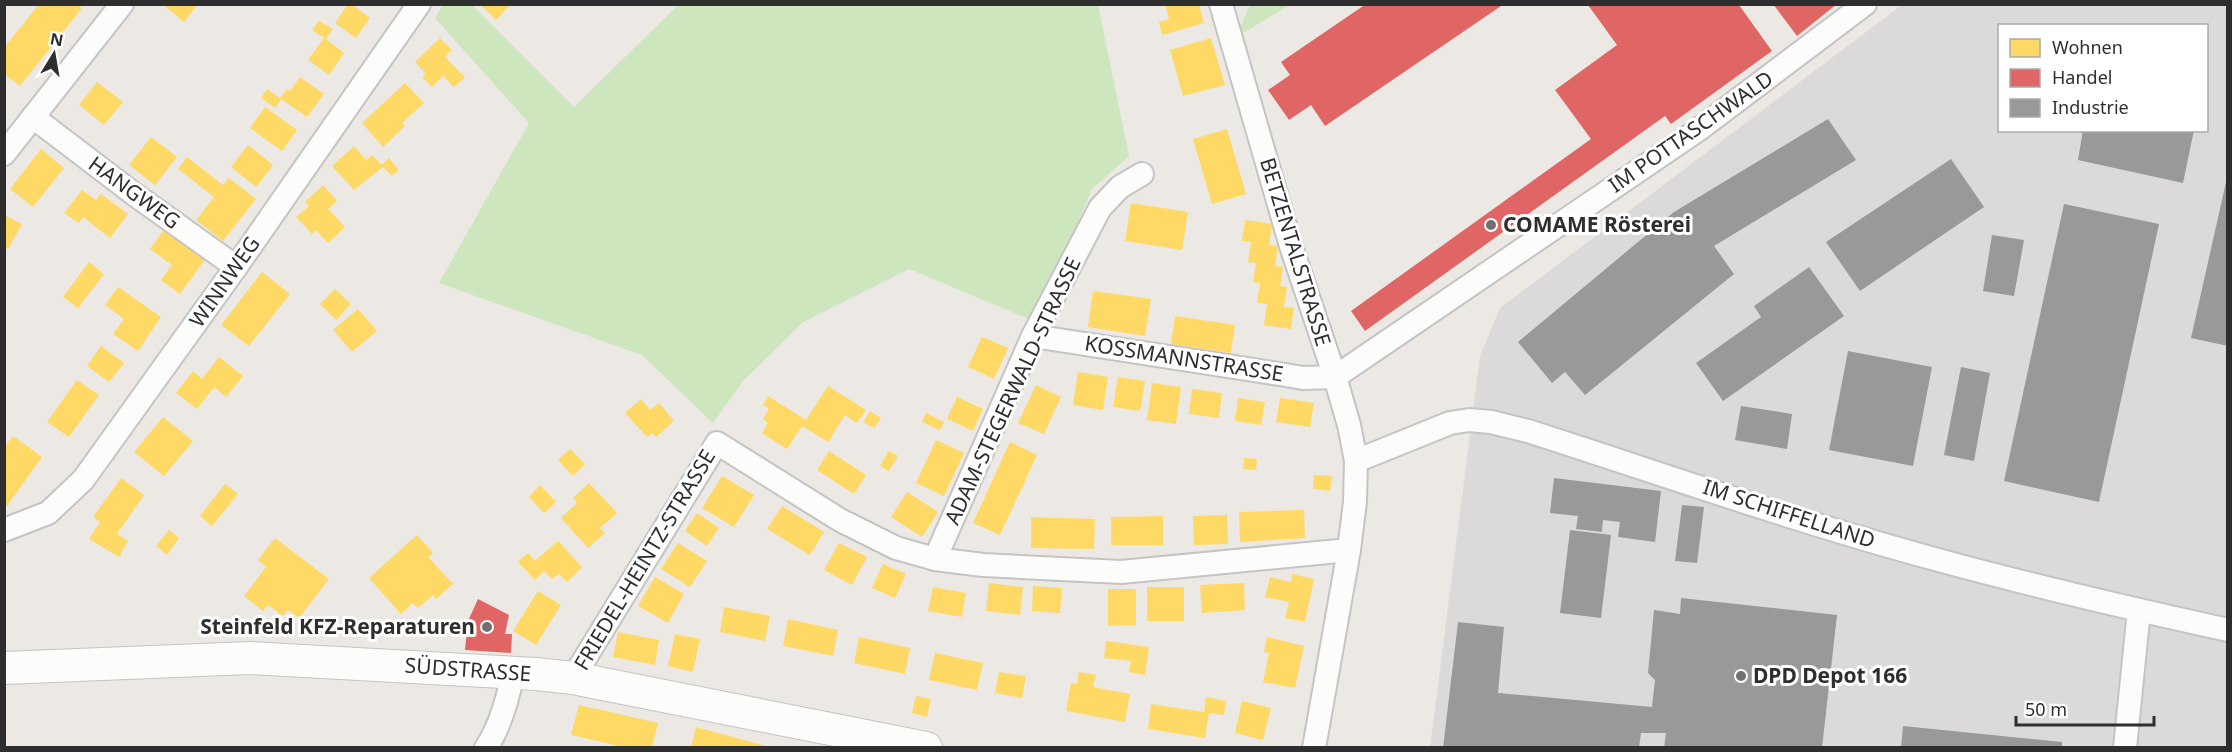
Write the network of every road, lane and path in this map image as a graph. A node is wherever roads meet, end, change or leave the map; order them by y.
1 (122, 4) edge
2 (419, 4) edge
3 (1221, 4) edge
4 (1865, 4) edge
5 (33, 117) junction
6 (4, 154) edge
7 (1142, 174) dead end
8 (236, 267) junction
9 (1033, 336) junction
10 (1335, 377) junction
11 (1356, 461) junction
12 (4, 530) edge
13 (1349, 550) junction
14 (935, 559) junction
15 (2139, 610) junction
16 (2228, 630) edge
17 (4, 668) edge
18 (513, 672) junction
19 (573, 678) junction
20 (1325, 688) junction
21 (486, 747) edge
22 (926, 747) edge
23 (1299, 747) edge
24 (1314, 747) edge
25 (2125, 747) edge

1 - 5 street
2 - 8 street, WINNWEG
3 - 10 street, BETZENTALSTRASSE
4 - 10 street, IM POTTASCHWALD
5 - 6 street
5 - 8 street, HANGWEG
7 - 9 street, ADAM-STEGERWALD-STRASSE
8 - 12 street, WINNWEG
9 - 10 street, KOSSMANNSTRASSE
9 - 14 street, ADAM-STEGERWALD-STRASSE
10 - 11 street, BETZENTALSTRASSE
11 - 13 street, BETZENTALSTRASSE
11 - 15 street, IM SCHIFFELLAND
13 - 14 street
13 - 20 street, BETZENTALSTRASSE
14 - 19 street, FRIEDEL-HEINTZ-STRASSE
15 - 16 street, IM SCHIFFELLAND
15 - 25 street
17 - 18 street, SÜDSTRASSE
18 - 19 street, SÜDSTRASSE
18 - 21 street
19 - 22 street, SÜDSTRASSE
20 - 23 street
20 - 24 street

